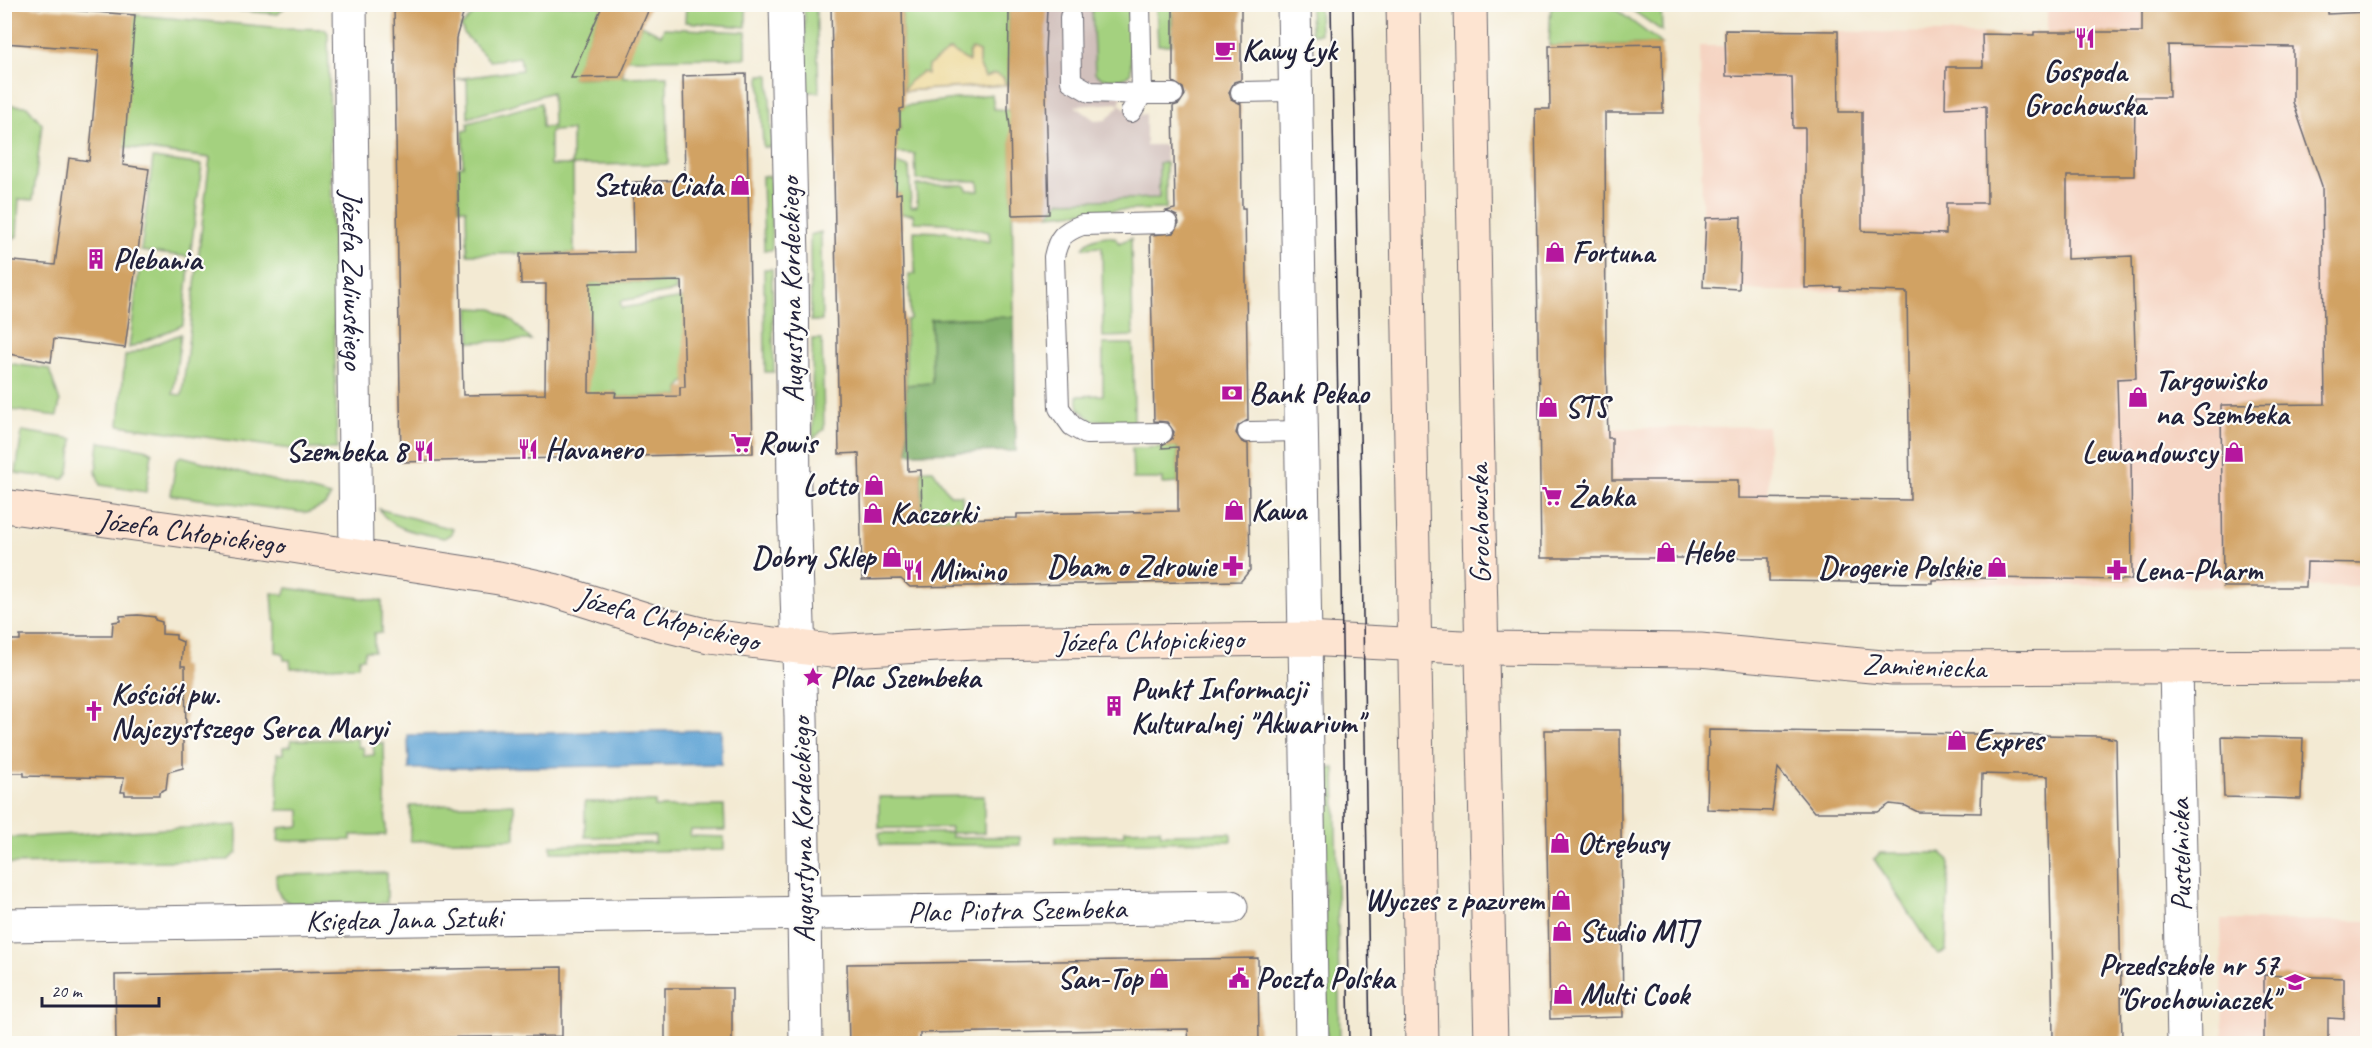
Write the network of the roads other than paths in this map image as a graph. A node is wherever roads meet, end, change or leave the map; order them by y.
1 (350, 4) edge
2 (786, 4) edge
3 (1140, 4) edge
4 (1294, 4) edge
5 (1403, 4) edge
6 (1470, 4) edge
7 (1070, 17) dead end
8 (1295, 91) junction
9 (1241, 92) dead end
10 (1142, 94) junction
11 (1173, 94) dead end
12 (1131, 112) dead end
13 (1167, 223) dead end
14 (1300, 431) junction
15 (1248, 432) dead end
16 (1162, 433) dead end
17 (4, 506) edge
18 (356, 555) junction
19 (1305, 639) junction
20 (1415, 644) junction
21 (799, 648) junction
22 (1482, 648) junction
23 (2367, 666) edge
24 (2176, 667) junction
25 (1231, 907) dead end
26 (803, 913) junction
27 (4, 925) edge
28 (806, 1044) edge
29 (1312, 1044) edge
30 (1422, 1044) edge
31 (1491, 1044) edge
32 (2184, 1044) edge

1 - 18 street, Józefa Zaliwskiego
2 - 21 street, Augustyna Kordeckiego
3 - 10 lane
4 - 8 street
5 - 20 street
6 - 22 street, Grochowska
7 - 10 lane
8 - 9 lane
8 - 14 street
10 - 11 lane
10 - 12 lane
13 - 16 lane
14 - 15 lane
14 - 19 street
17 - 18 street, Józefa Chłopickiego
18 - 21 street, Józefa Chłopickiego
19 - 20 street, Józefa Chłopickiego
19 - 21 street, Józefa Chłopickiego
19 - 29 street
20 - 22 street, Józefa Chłopickiego
20 - 30 street
21 - 26 street, Augustyna Kordeckiego
22 - 24 street, Zamieniecka
22 - 31 street, Grochowska
23 - 24 street, Zamieniecka
24 - 32 street, Pustelnicka
25 - 26 street, Plac Piotra Szembeka
26 - 27 street, Księdza Jana Sztuki
26 - 28 street, Augustyna Kordeckiego

